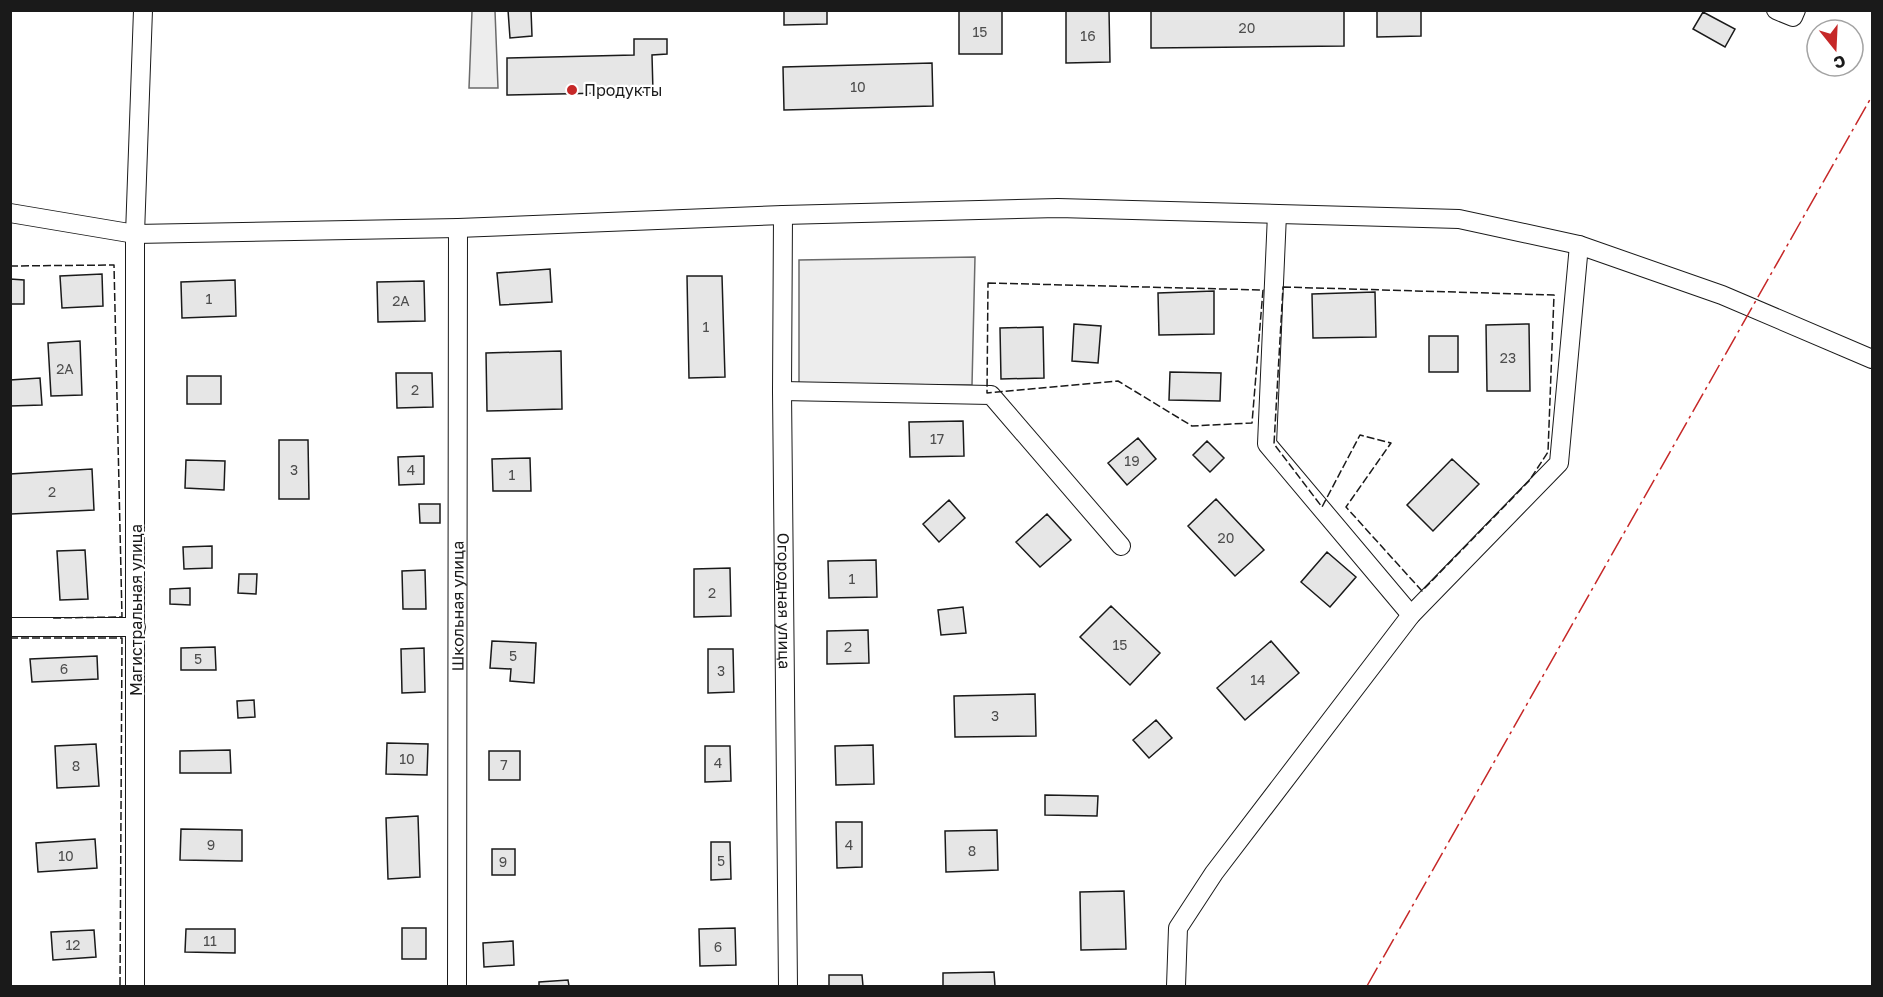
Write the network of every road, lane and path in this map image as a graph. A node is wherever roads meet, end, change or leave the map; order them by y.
1 (143, 10) edge
2 (10, 213) edge
3 (1277, 214) junction
4 (783, 215) junction
5 (458, 228) junction
6 (135, 234) junction
7 (1580, 245) junction
8 (1872, 359) edge
9 (782, 391) junction
10 (1121, 546) dead end
11 (1411, 615) junction
12 (10, 627) edge
13 (136, 627) junction
14 (135, 987) edge
15 (457, 987) edge
16 (788, 987) edge
17 (1176, 987) edge

1 - 6 street, Магистральная улица
2 - 6 street
3 - 4 street
3 - 7 street
3 - 11 street
4 - 5 street
4 - 9 street, Огородная улица
5 - 6 street
5 - 15 street, Школьная улица
6 - 13 street, Магистральная улица
7 - 8 street
7 - 11 street
9 - 10 street
9 - 16 street, Огородная улица
11 - 17 street
12 - 13 street
13 - 14 street, Магистральная улица

